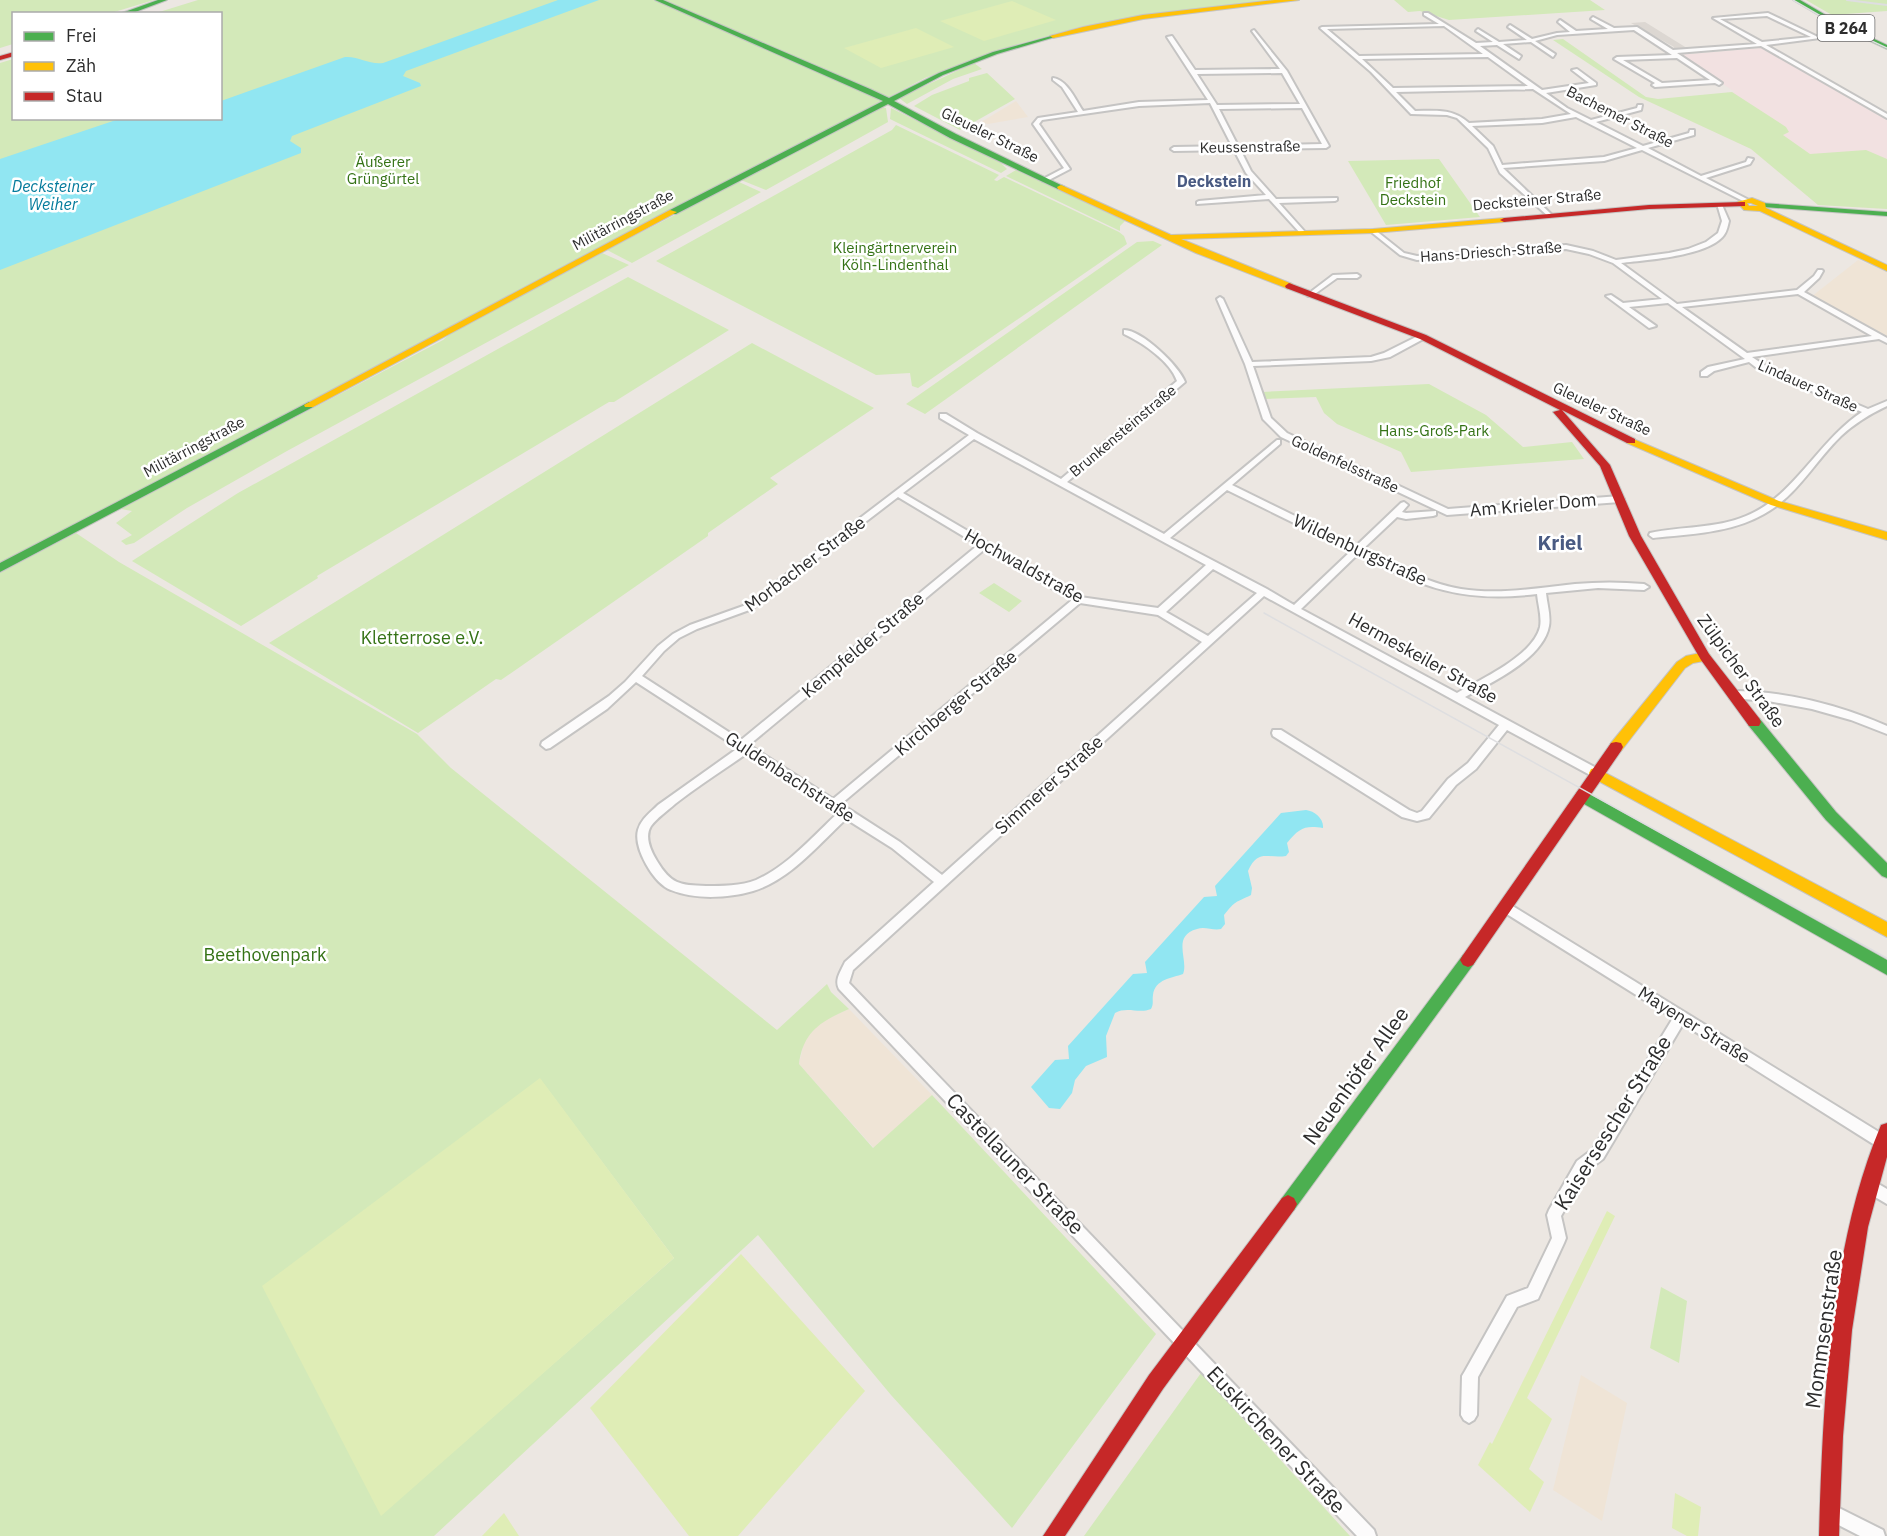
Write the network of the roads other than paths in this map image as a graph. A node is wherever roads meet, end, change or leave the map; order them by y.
1 (164, 0) edge
2 (182, 0) edge
3 (658, 0) edge
4 (1296, 0) edge
5 (1796, 0) edge
6 (128, 12) edge
7 (146, 12) edge
8 (1426, 14) dead end
9 (1593, 18) dead end
10 (1560, 21) dead end
11 (1444, 25) junction
12 (1510, 26) dead end
13 (1478, 30) dead end
14 (1614, 30) junction
15 (1254, 31) dead end
16 (1575, 33) junction
17 (1170, 37) dead end
18 (1533, 39) junction
19 (1496, 43) junction
20 (1762, 44) junction
21 (1475, 45) junction
22 (1887, 47) edge
23 (1671, 52) junction
24 (1489, 55) junction
25 (1553, 55) dead end
26 (1678, 56) junction
27 (1519, 57) dead end
28 (1358, 58) junction
29 (1284, 70) junction
30 (1575, 70) dead end
31 (1194, 72) junction
32 (1055, 79) dead end
33 (1538, 89) junction
34 (1391, 90) junction
35 (888, 100) junction
36 (1214, 104) junction
37 (1304, 106) junction
38 (1640, 106) dead end
39 (1081, 112) junction
40 (1575, 115) junction
41 (1887, 116) edge
42 (1590, 122) junction
43 (1468, 125) junction
44 (1692, 131) dead end
45 (1234, 147) junction
46 (1644, 148) junction
47 (1174, 149) dead end
48 (1750, 159) dead end
49 (1499, 167) junction
50 (1702, 177) junction
51 (1045, 180) junction
52 (1272, 199) junction
53 (1335, 199) dead end
54 (1743, 202) junction
55 (1199, 203) dead end
56 (1719, 205) junction
57 (1785, 213) junction
58 (1887, 214) edge
59 (1549, 215) junction
60 (1373, 231) junction
61 (1303, 233) junction
62 (1166, 236) junction
63 (1227, 236) junction
64 (1198, 251) junction
65 (1614, 262) junction
66 (1887, 268) edge
67 (1820, 272) dead end
68 (1357, 276) dead end
69 (1798, 292) junction
70 (1310, 295) junction
71 (1609, 296) dead end
72 (1220, 299) dead end
73 (1671, 304) junction
74 (1623, 305) junction
75 (1652, 326) dead end
76 (1127, 332) dead end
77 (1423, 337) junction
78 (1879, 337) junction
79 (1887, 341) edge
80 (1747, 358) junction
81 (1249, 364) junction
82 (1704, 374) dead end
83 (1550, 403) junction
84 (1887, 403) edge
85 (1866, 411) junction
86 (943, 416) dead end
87 (1604, 430) junction
88 (974, 435) junction
89 (1277, 442) dead end
90 (1605, 465) junction
91 (1062, 482) junction
92 (1226, 486) junction
93 (898, 494) junction
94 (1620, 499) junction
95 (1775, 503) junction
96 (1404, 505) dead end
97 (1447, 512) joint
98 (1395, 513) junction
99 (1433, 513) dead end
100 (1653, 535) dead end
101 (1887, 536) edge
102 (1165, 538) junction
103 (984, 544) junction
104 (1357, 550) junction
105 (1213, 564) junction
106 (0, 568) edge
107 (1644, 587) dead end
108 (1264, 591) junction
109 (1541, 592) junction
110 (1078, 600) junction
111 (1296, 608) junction
112 (1160, 612) junction
113 (1209, 641) junction
114 (1705, 657) junction
115 (635, 677) junction
116 (1734, 695) junction
117 (1457, 697) junction
118 (1506, 724) junction
119 (1886, 726) edge
120 (1277, 733) dead end
121 (546, 745) dead end
122 (744, 746) junction
123 (1596, 773) junction
124 (1582, 796) junction
125 (833, 805) junction
126 (845, 813) junction
127 (1887, 872) edge
128 (942, 882) junction
129 (1506, 907) junction
130 (1887, 930) edge
131 (1887, 968) edge
132 (843, 985) joint
133 (1680, 1017) junction
134 (1885, 1136) edge
135 (1870, 1186) junction
136 (1887, 1197) edge
137 (1185, 1343) junction
138 (1469, 1415) dead end
139 (1829, 1511) junction
140 (1053, 1536) edge
141 (1368, 1536) edge
142 (1829, 1536) edge
143 (1877, 1536) edge

1 - 6 main road
2 - 7 main road
3 - 35 main road, Gleueler Straße
4 - 35 main road, Militärringstraße
5 - 22 main road, B 264
8 - 11 street, Bachemer Straße
9 - 14 street
10 - 16 street
11 - 21 street, Bachemer Straße
11 - 28 street
12 - 18 street
13 - 19 street
14 - 16 street
14 - 23 street
15 - 29 street
16 - 18 street
17 - 31 street
18 - 19 street
18 - 25 street
19 - 21 street
19 - 27 street
20 - 20 street
20 - 23 street
20 - 41 street
21 - 24 street, Bachemer Straße
23 - 26 street
24 - 28 street
24 - 33 street, Bachemer Straße
26 - 26 street
28 - 34 street
29 - 31 street
29 - 37 street
30 - 33 street
31 - 36 street
32 - 39 street
33 - 34 street
33 - 40 street, Bachemer Straße
34 - 43 street
35 - 51 main road, Gleueler Straße
35 - 106 main road, Militärringstraße
36 - 37 street
36 - 39 street
36 - 45 street
37 - 45 street, Keussenstraße
38 - 42 street
39 - 51 street
40 - 42 street, Bachemer Straße
40 - 43 street
42 - 46 street, Bachemer Straße
43 - 49 street
44 - 46 street
45 - 47 street, Keussenstraße
45 - 52 street
46 - 49 street
46 - 50 street, Bachemer Straße
48 - 50 street
49 - 59 street
50 - 54 street, Bachemer Straße
51 - 62 main road, Gleueler Straße
52 - 53 street
52 - 55 street
52 - 61 street
54 - 56 main road, Decksteiner Straße
54 - 57 main road, Decksteiner Straße
56 - 59 main road, Decksteiner Straße
56 - 65 street
57 - 58 main road
57 - 66 main road
59 - 60 main road, Decksteiner Straße
60 - 61 main road, Decksteiner Straße
60 - 65 street, Hans-Driesch-Straße
61 - 63 main road, Decksteiner Straße
62 - 63 main road, Decksteiner Straße
62 - 64 main road, Gleueler Straße
63 - 64 main road, Decksteiner Straße
64 - 70 main road, Gleueler Straße
65 - 73 street, Lindauer Straße
67 - 69 street
68 - 70 street
69 - 73 street
69 - 78 street
70 - 77 main road, Gleueler Straße
71 - 74 street
72 - 81 street, Goldenfelsstraße
73 - 74 street
73 - 80 street, Lindauer Straße
74 - 75 street
76 - 91 street, Brunkensteinstraße
77 - 81 street
77 - 83 main road, Gleueler Straße
78 - 79 street
78 - 80 street
80 - 82 street, Lindauer Straße
80 - 85 street, Lindauer Straße
81 - 97 street, Goldenfelsstraße
83 - 87 main road, Gleueler Straße
83 - 90 main road, Zülpicher Straße
84 - 85 street
85 - 95 street
86 - 88 street, Hermeskeiler Straße
87 - 90 main road, Zülpicher Straße
87 - 95 main road, Gleueler Straße
88 - 91 street, Hermeskeiler Straße
88 - 93 street, Morbacher Straße
89 - 92 street
90 - 94 main road, Zülpicher Straße
91 - 102 street, Hermeskeiler Straße
92 - 102 street
92 - 104 street, Wildenburgstraße
93 - 103 street, Hochwaldstraße
93 - 115 street, Morbacher Straße
94 - 97 street, Am Krieler Dom
94 - 114 main road, Zülpicher Straße
95 - 100 street
95 - 101 main road, Gleueler Straße
96 - 98 street
98 - 99 street
98 - 104 street
102 - 105 street, Hermeskeiler Straße
103 - 110 street, Hochwaldstraße
103 - 122 street, Kempfelder Straße
104 - 109 street, Wildenburgstraße
104 - 111 street
105 - 108 street, Hermeskeiler Straße
105 - 112 street
107 - 109 street, Wildenburgstraße
108 - 111 street, Hermeskeiler Straße
108 - 113 street, Simmerer Straße
109 - 117 street
110 - 112 street, Hochwaldstraße
110 - 125 street, Kirchberger Straße
111 - 117 street, Hermeskeiler Straße
112 - 113 street
113 - 128 street, Simmerer Straße
114 - 116 main road, Zülpicher Straße
114 - 123 main road, Neuenhöfer Allee
115 - 121 street, Morbacher Straße
115 - 122 street, Guldenbachstraße
116 - 119 street
116 - 127 main road, Zülpicher Straße
117 - 118 street, Hermeskeiler Straße
118 - 120 street
118 - 123 street, Hermeskeiler Straße
122 - 125 street, Guldenbachstraße
122 - 126 street, Kempfelder Straße
123 - 124 main road, Neuenhöfer Allee
123 - 130 main road, Hermeskeiler Straße
124 - 129 main road, Neuenhöfer Allee
124 - 131 main road
125 - 126 street, Guldenbachstraße
126 - 128 street, Guldenbachstraße
128 - 132 street, Simmerer Straße
129 - 133 street, Mayener Straße
129 - 137 main road, Neuenhöfer Allee
132 - 137 street, Castellauner Straße
133 - 134 street, Mayener Straße
133 - 138 street, Kaisersescher Straße
134 - 135 main road, Mommsenstraße
135 - 136 street
135 - 139 main road, Mommsenstraße
137 - 140 main road, Neuenhöfer Allee
137 - 141 street, Euskirchener Straße
139 - 142 main road, Mommsenstraße
139 - 143 street

